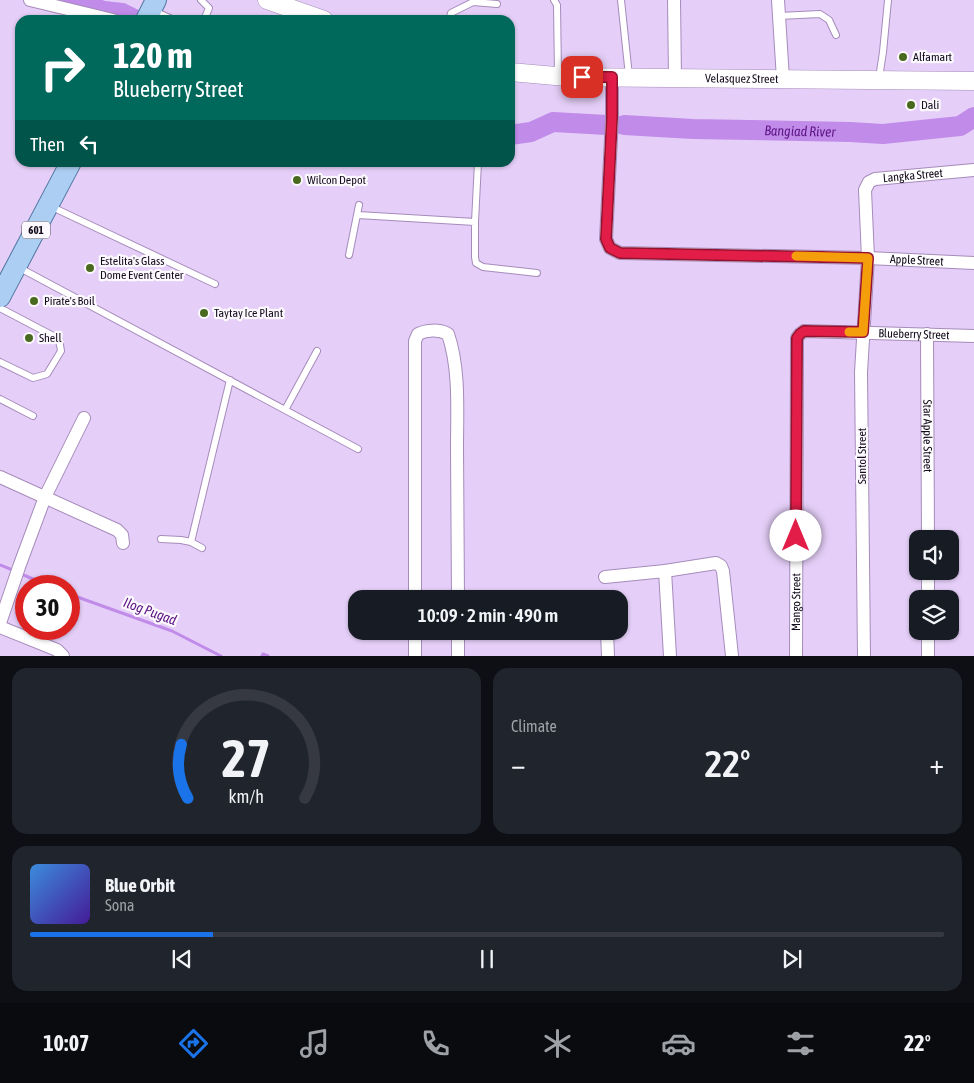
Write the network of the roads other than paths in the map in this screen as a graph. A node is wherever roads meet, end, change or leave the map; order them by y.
1 (30, 0) edge
2 (201, 0) edge
3 (267, 0) edge
4 (554, 0) edge
5 (621, 0) edge
6 (674, 0) edge
7 (778, 0) edge
8 (888, 0) edge
9 (497, 4) dead end
10 (151, 10) edge
11 (92, 15) edge
12 (162, 15) edge
13 (206, 15) edge
14 (310, 15) edge
15 (450, 15) edge
16 (779, 16) junction
17 (836, 35) dead end
18 (515, 72) edge
19 (558, 76) junction
20 (621, 78) junction
21 (675, 78) junction
22 (783, 79) junction
23 (879, 80) junction
24 (974, 81) edge
25 (68, 167) edge
26 (478, 167) edge
27 (974, 170) edge
28 (49, 205) junction
29 (359, 205) dead end
30 (358, 214) junction
31 (475, 222) junction
32 (349, 254) dead end
33 (868, 258) junction
34 (974, 263) edge
35 (16, 266) junction
36 (536, 273) dead end
37 (215, 284) dead end
38 (0, 297) edge
39 (0, 308) edge
40 (863, 332) junction
41 (927, 334) junction
42 (974, 336) edge
43 (797, 338) joint
44 (317, 351) dead end
45 (0, 362) edge
46 (230, 380) junction
47 (0, 399) edge
48 (285, 410) junction
49 (33, 416) dead end
50 (84, 418) dead end
51 (358, 449) dead end
52 (0, 477) edge
53 (45, 497) junction
54 (928, 530) edge
55 (161, 539) dead end
56 (191, 542) junction
57 (123, 543) dead end
58 (202, 548) dead end
59 (665, 571) junction
60 (605, 578) dead end
61 (415, 590) edge
62 (458, 590) edge
63 (0, 623) edge
64 (0, 627) edge
65 (415, 640) edge
66 (458, 640) edge
67 (607, 640) edge
68 (928, 640) edge
69 (63, 656) edge
70 (415, 656) edge
71 (458, 656) edge
72 (608, 656) edge
73 (670, 656) edge
74 (732, 656) edge
75 (796, 656) edge
76 (864, 656) edge
77 (928, 656) edge

1 - 11 street
2 - 13 lane
3 - 14 main road
4 - 19 lane
5 - 20 lane
6 - 21 street
7 - 16 street
8 - 23 lane
9 - 15 lane
10 - 12 lane
16 - 17 lane
16 - 22 street
18 - 19 main road, Velasquez Street
19 - 20 main road, Velasquez Street
20 - 21 main road, Velasquez Street
20 - 33 street, Apple Street
21 - 22 main road, Velasquez Street
22 - 23 main road, Velasquez Street
23 - 24 main road, Velasquez Street
25 - 28 main road, 601
26 - 31 lane
27 - 33 street, Langka Street
28 - 35 main road, 601
28 - 37 lane
29 - 30 lane
30 - 31 lane
30 - 32 lane
31 - 36 lane
33 - 34 street, Apple Street
33 - 40 street, Santol Street
35 - 38 main road, 601
35 - 46 lane
39 - 45 lane
40 - 41 street, Blueberry Street
40 - 43 street, Blueberry Street
40 - 76 street, Santol Street
41 - 42 street, Blueberry Street
41 - 54 street, Star Apple Street
43 - 75 street, Mango Street
44 - 48 lane
46 - 48 lane
46 - 56 lane
47 - 49 lane
48 - 51 lane
50 - 53 street
52 - 53 street
53 - 57 street
53 - 63 street
55 - 56 lane
56 - 58 lane
59 - 60 street
59 - 73 street
59 - 74 street
61 - 62 street
64 - 69 street
65 - 70 street
66 - 71 street
67 - 72 street
68 - 77 street

